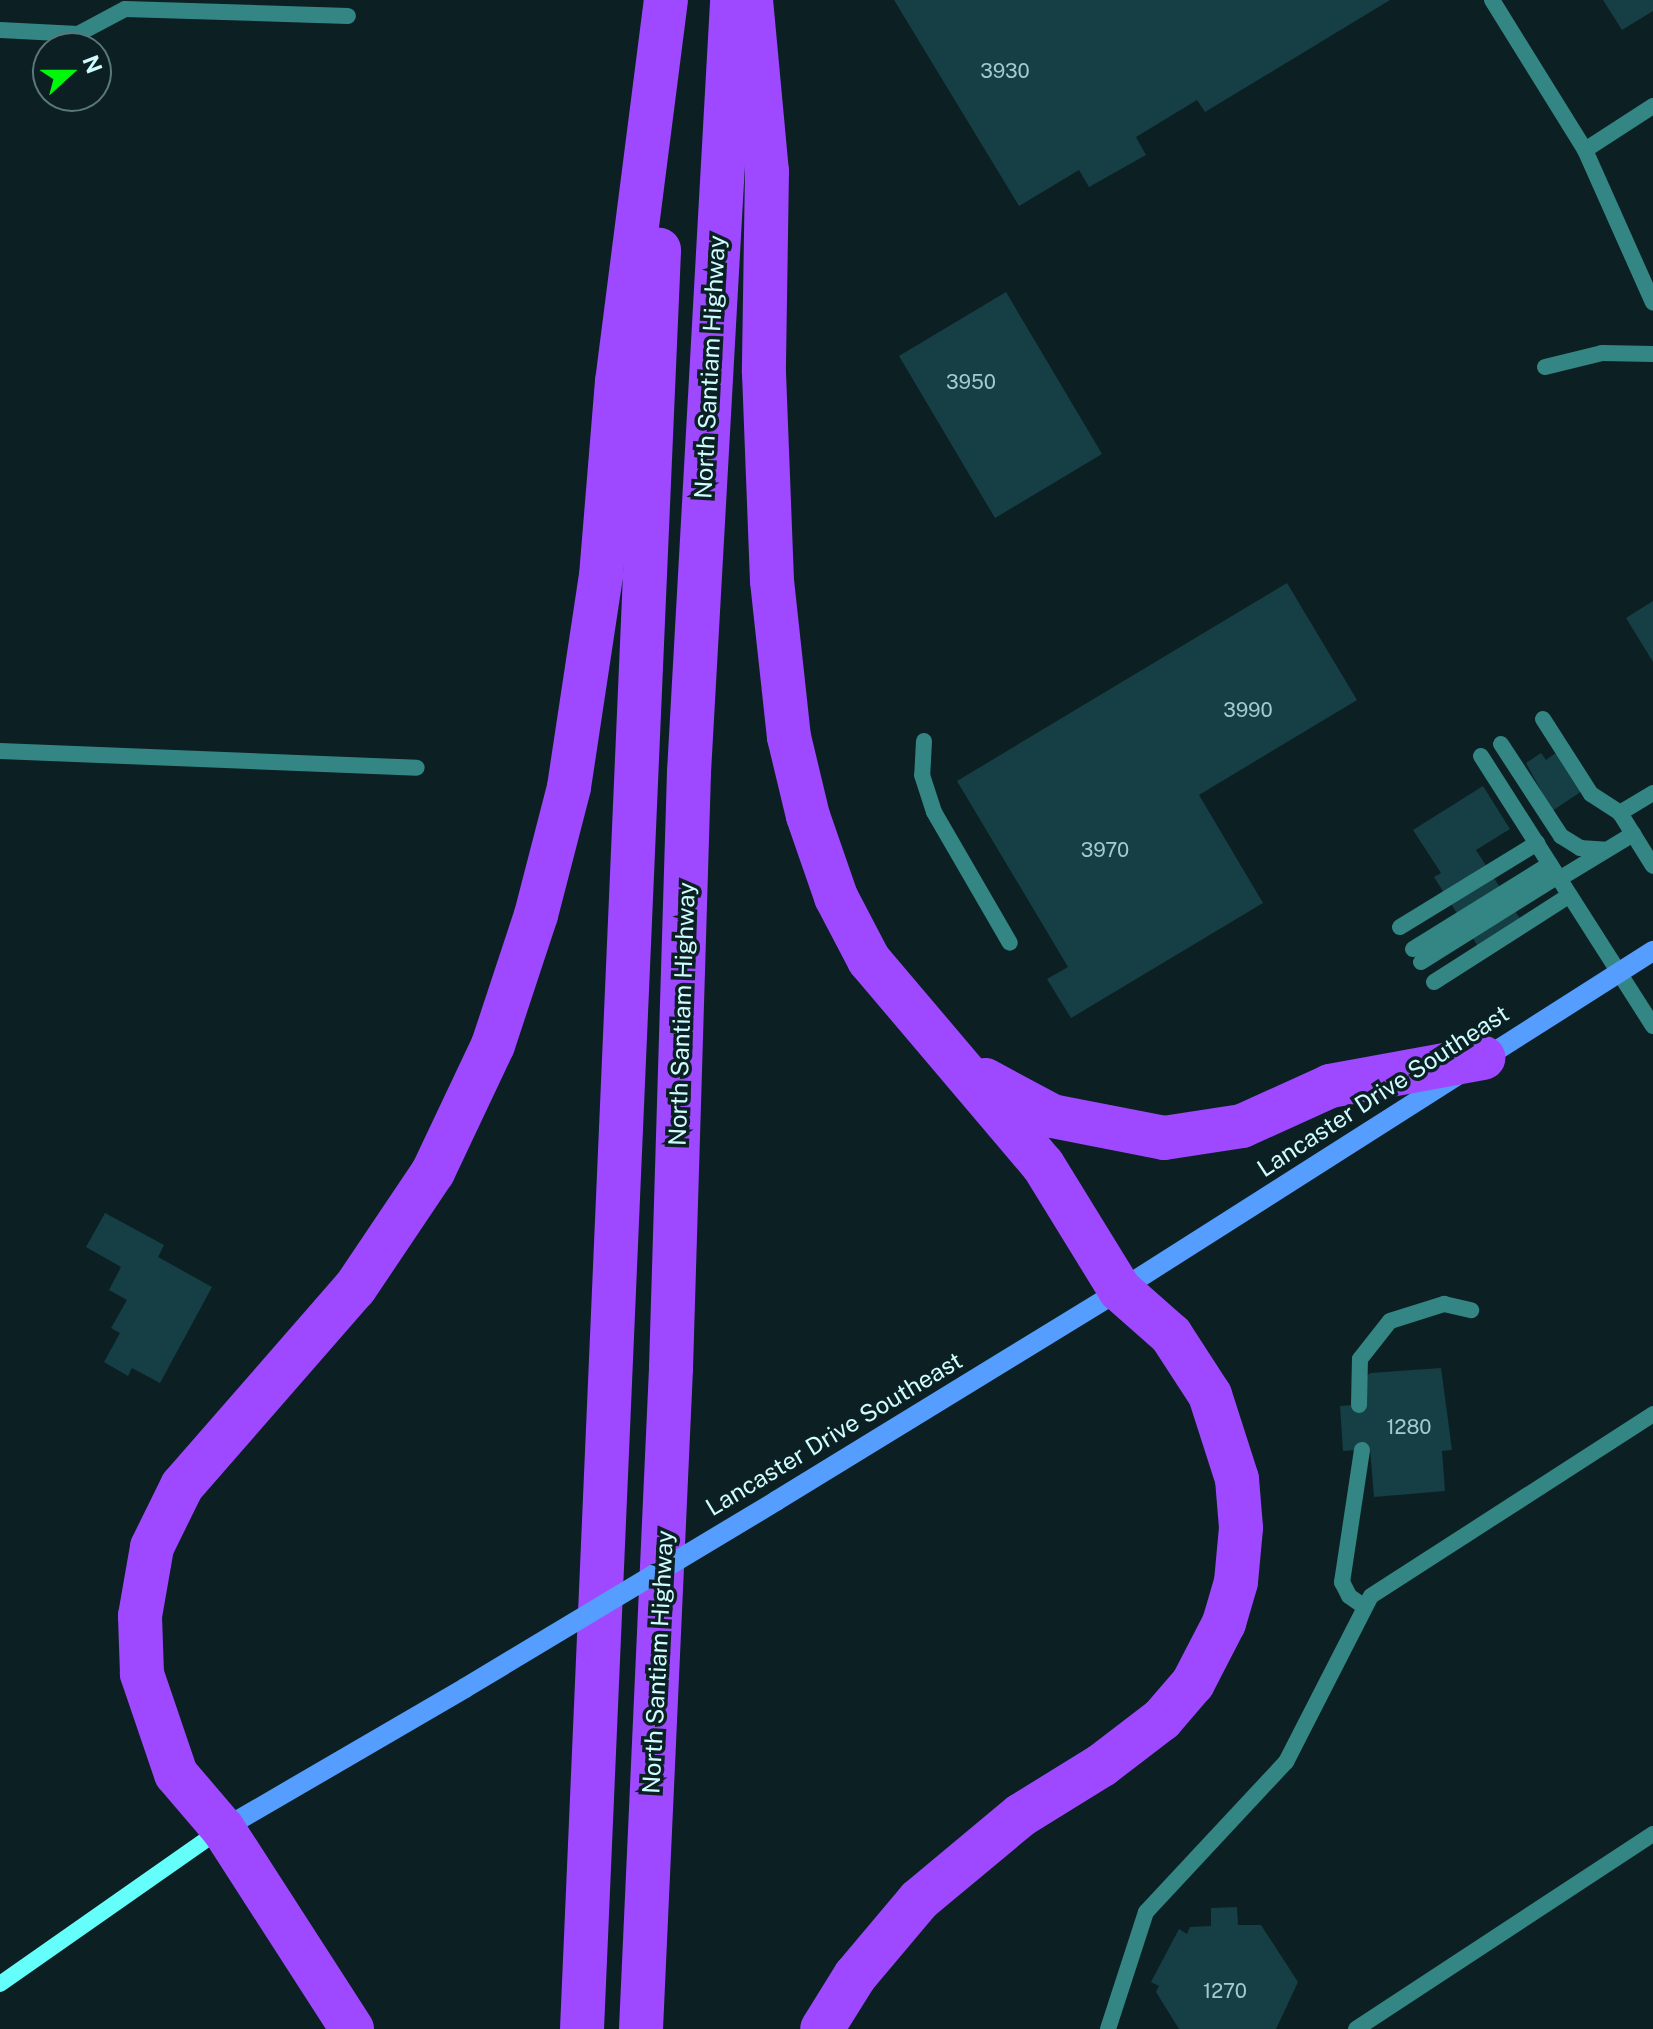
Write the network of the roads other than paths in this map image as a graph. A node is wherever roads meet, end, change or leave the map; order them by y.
1 (668, 0) edge
2 (732, 0) edge
3 (751, 0) edge
4 (1492, 0) edge
5 (348, 16) dead end
6 (0, 30) edge
7 (1653, 106) edge
8 (1585, 150) junction
9 (1653, 303) edge
10 (1653, 354) edge
11 (1545, 367) dead end
12 (1543, 719) dead end
13 (924, 741) dead end
14 (1501, 744) dead end
15 (0, 751) edge
16 (1481, 756) dead end
17 (417, 768) dead end
18 (1653, 793) edge
19 (1620, 813) junction
20 (1633, 834) junction
21 (1537, 843) junction
22 (1606, 850) junction
23 (1653, 866) edge
24 (1556, 873) junction
25 (1570, 895) junction
26 (1400, 927) dead end
27 (1010, 943) dead end
28 (1653, 951) edge
29 (1417, 955) dead end
30 (1618, 972) junction
31 (1434, 982) dead end
32 (1653, 1026) edge
33 (1483, 1058) junction
34 (965, 1069) junction
35 (1120, 1290) junction
36 (1471, 1310) dead end
37 (1359, 1405) dead end
38 (1653, 1414) edge
39 (1362, 1450) dead end
40 (1365, 1607) junction
41 (223, 1829) junction
42 (1653, 1834) edge
43 (0, 1984) edge
44 (352, 2029) edge
45 (582, 2029) edge
46 (641, 2029) edge
47 (822, 2029) edge
48 (1108, 2029) edge
49 (1356, 2029) edge

1 - 41 highway
1 - 45 highway
2 - 46 highway, North Santiam Highway
3 - 34 highway
4 - 8 street
5 - 6 street
7 - 8 street
8 - 9 street
10 - 11 street
12 - 19 street
13 - 27 street
14 - 22 street
15 - 17 street
16 - 21 street
18 - 19 street
19 - 20 street
20 - 22 street
20 - 23 street
21 - 24 street
21 - 26 street
22 - 24 street
24 - 25 street
24 - 29 street
25 - 30 street
25 - 31 street
28 - 30 main road, Lancaster Drive Southeast
30 - 32 street
30 - 33 main road, Lancaster Drive Southeast
33 - 34 highway
33 - 35 main road, Lancaster Drive Southeast
34 - 35 highway
35 - 41 main road, Lancaster Drive Southeast, bridge
35 - 47 highway
36 - 37 street
38 - 40 street
39 - 40 street
40 - 48 street
41 - 43 main road, Lancaster Drive Southeast
41 - 44 highway
42 - 49 street

